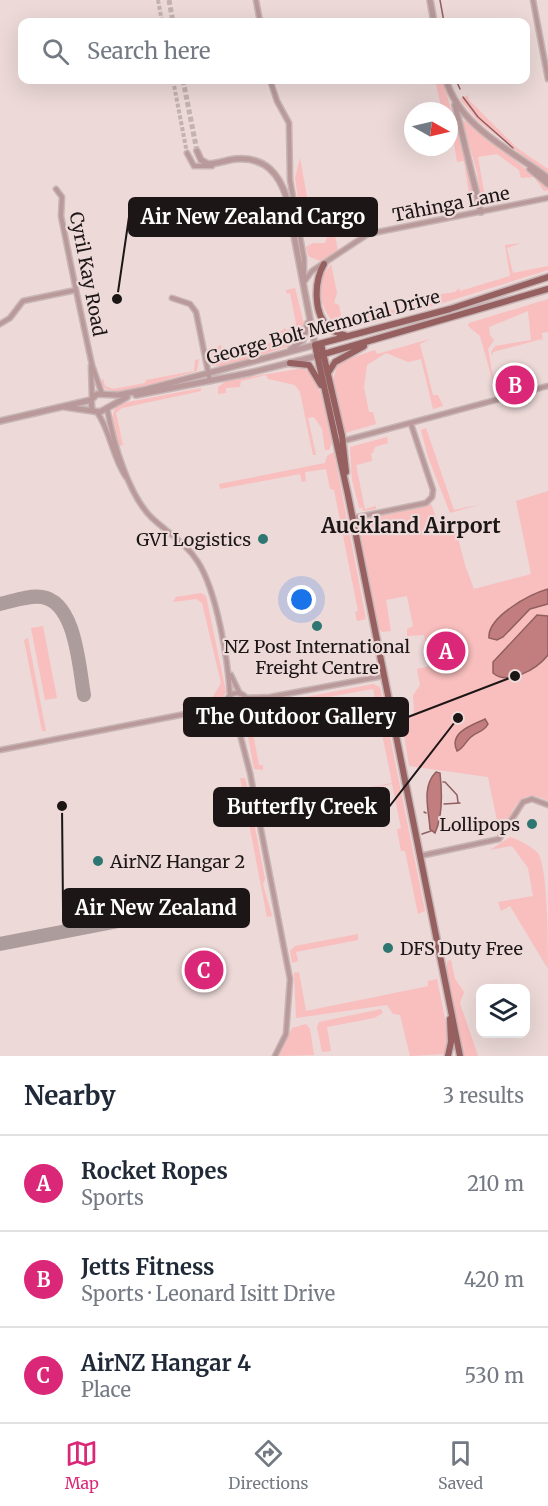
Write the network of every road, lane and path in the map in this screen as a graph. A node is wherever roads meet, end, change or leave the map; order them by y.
1 (256, 0) edge
2 (430, 0) edge
3 (533, 0) edge
4 (259, 18) edge
5 (433, 18) edge
6 (548, 79) edge
7 (271, 84) edge
8 (448, 84) edge
9 (452, 95) junction
10 (197, 151) dead end
11 (187, 153) dead end
12 (513, 154) junction
13 (236, 159) junction
14 (548, 178) edge
15 (548, 184) edge
16 (56, 189) dead end
17 (547, 198) edge
18 (481, 212) junction
19 (324, 264) junction
20 (548, 277) edge
21 (304, 283) junction
22 (76, 290) junction
23 (548, 290) edge
24 (172, 298) dead end
25 (309, 321) junction
26 (0, 324) edge
27 (347, 336) junction
28 (374, 341) junction
29 (318, 344) junction
30 (282, 354) junction
31 (320, 355) junction
32 (290, 363) junction
33 (92, 365) junction
34 (208, 373) junction
35 (328, 374) junction
36 (210, 381) junction
37 (548, 386) edge
38 (325, 393) junction
39 (103, 394) junction
40 (91, 399) junction
41 (65, 407) junction
42 (108, 408) junction
43 (95, 411) junction
44 (0, 421) edge
45 (411, 424) junction
46 (343, 441) junction
47 (127, 477) junction
48 (348, 495) junction
49 (353, 518) junction
50 (229, 672) junction
51 (383, 676) junction
52 (240, 694) junction
53 (230, 695) junction
54 (270, 697) junction
55 (245, 698) junction
56 (226, 702) junction
57 (247, 707) junction
58 (206, 710) junction
59 (228, 710) junction
60 (242, 713) junction
61 (235, 715) junction
62 (243, 740) junction
63 (0, 750) edge
64 (548, 805) edge
65 (419, 856) junction
66 (450, 1015) junction
67 (275, 1056) edge
68 (448, 1056) edge
69 (460, 1056) edge

1 - 4 street
2 - 5 street
3 - 6 street
7 - 21 street
8 - 9 street
9 - 12 street
9 - 18 street
10 - 13 street
11 - 13 street
12 - 14 street
12 - 15 street
13 - 21 street
16 - 22 street, Cyril Kay Road
17 - 18 street, Tāhinga Lane
18 - 19 street, Tāhinga Lane
19 - 21 street, Tāhinga Lane
19 - 27 main road
20 - 27 main road, George Bolt Memorial Drive
21 - 25 street
22 - 26 street
22 - 33 street, Cyril Kay Road
23 - 28 main road, George Bolt Memorial Drive
24 - 34 street
25 - 29 street
25 - 30 street
27 - 29 main road, George Bolt Memorial Drive
28 - 31 main road, George Bolt Memorial Drive
28 - 35 main road
29 - 30 street, George Bolt Memorial Drive
29 - 31 main road
30 - 34 street, George Bolt Memorial Drive
31 - 32 street, George Bolt Memorial Drive
31 - 35 main road
31 - 38 main road
32 - 36 street, George Bolt Memorial Drive
32 - 38 main road
33 - 39 street, Cyril Kay Road
33 - 40 street, Cyril Kay Road
34 - 36 street
34 - 39 street, George Bolt Memorial Drive
35 - 46 main road
36 - 42 street, George Bolt Memorial Drive
37 - 45 street
38 - 48 main road
39 - 40 street, George Bolt Memorial Drive
39 - 42 street
40 - 41 street
40 - 43 street
41 - 43 street
41 - 44 street
42 - 43 street, George Bolt Memorial Drive
42 - 47 street
43 - 47 street
45 - 46 street
45 - 49 street
46 - 48 main road
47 - 50 street
48 - 49 main road
49 - 51 main road
50 - 52 street
50 - 53 street
51 - 54 street
51 - 65 main road
52 - 53 street
52 - 55 street
53 - 56 street
54 - 55 street
54 - 57 street
55 - 57 street
56 - 58 street
56 - 59 street
57 - 60 street
58 - 59 street
58 - 63 street
59 - 61 street
60 - 61 street
60 - 62 street
61 - 62 street
62 - 67 street
64 - 65 street
65 - 66 main road
66 - 68 main road
66 - 69 main road

